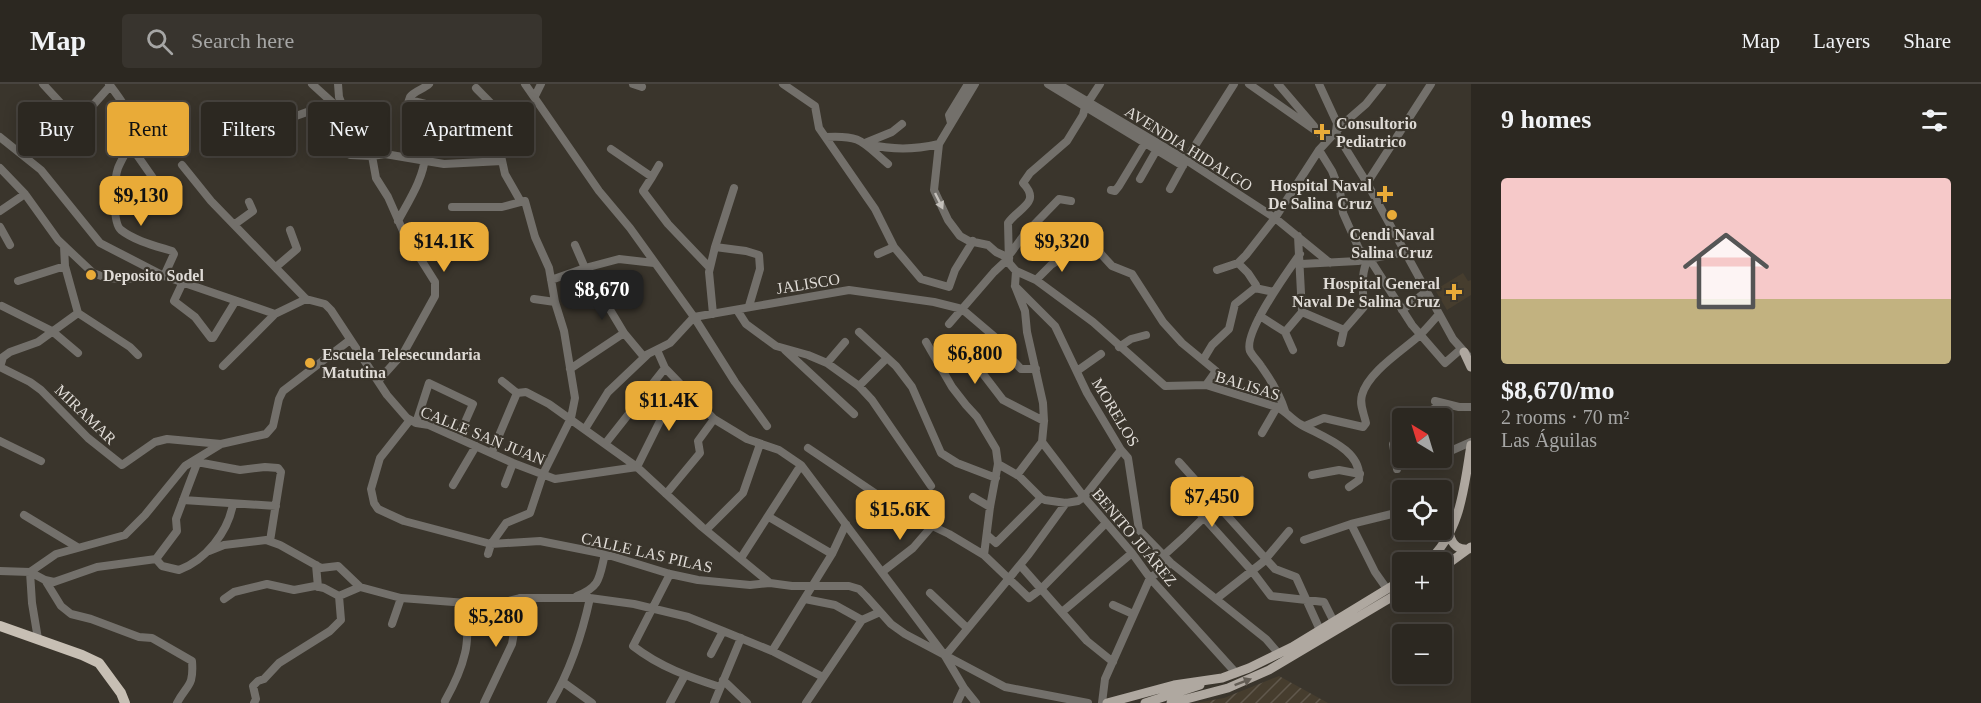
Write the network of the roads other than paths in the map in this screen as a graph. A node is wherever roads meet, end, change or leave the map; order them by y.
1 (43, 84) edge
2 (312, 84) edge
3 (338, 84) edge
4 (429, 84) edge
5 (525, 84) edge
6 (541, 84) edge
7 (633, 84) edge
8 (783, 84) edge
9 (968, 84) edge
10 (975, 84) edge
11 (1048, 84) edge
12 (1058, 84) edge
13 (1100, 84) edge
14 (1105, 84) edge
15 (1228, 84) edge
16 (1234, 84) edge
17 (1248, 84) edge
18 (1278, 84) edge
19 (1319, 84) edge
20 (1382, 84) edge
21 (1431, 84) edge
22 (109, 85) edge
23 (642, 87) dead end
24 (476, 88) dead end
25 (535, 96) junction
26 (410, 99) junction
27 (60, 102) edge
28 (95, 102) edge
29 (121, 102) edge
30 (331, 102) edge
31 (341, 102) edge
32 (422, 102) edge
33 (490, 102) edge
34 (1087, 108) junction
35 (951, 123) junction
36 (902, 124) dead end
37 (1319, 133) junction
38 (1336, 133) junction
39 (0, 137) edge
40 (826, 137) junction
41 (1145, 143) junction
42 (866, 144) junction
43 (939, 144) junction
44 (611, 149) dead end
45 (1319, 150) junction
46 (1156, 151) junction
47 (390, 155) edge
48 (124, 156) edge
49 (137, 156) edge
50 (372, 156) edge
51 (501, 156) edge
52 (424, 160) junction
53 (502, 161) junction
54 (1182, 162) junction
55 (888, 164) dead end
56 (182, 165) dead end
57 (659, 165) dead end
58 (0, 168) edge
59 (652, 177) junction
60 (153, 178) dead end
61 (1140, 179) dead end
62 (1367, 183) junction
63 (734, 188) dead end
64 (1170, 189) dead end
65 (1111, 190) dead end
66 (25, 194) junction
67 (1071, 201) dead end
68 (249, 202) dead end
69 (521, 202) junction
70 (452, 207) dead end
71 (0, 211) edge
72 (1275, 218) junction
73 (398, 221) junction
74 (235, 224) junction
75 (0, 227) edge
76 (1086, 227) dead end
77 (290, 230) dead end
78 (1298, 236) junction
79 (973, 241) junction
80 (575, 244) dead end
81 (10, 245) dead end
82 (64, 246) junction
83 (715, 247) junction
84 (894, 247) junction
85 (1075, 249) dead end
86 (1405, 252) junction
87 (878, 254) dead end
88 (1300, 254) junction
89 (1009, 256) junction
90 (1370, 258) junction
91 (654, 262) junction
92 (1238, 263) junction
93 (1330, 263) junction
94 (1301, 264) junction
95 (65, 266) junction
96 (276, 267) junction
97 (709, 267) junction
98 (585, 268) junction
99 (1217, 270) dead end
100 (1016, 271) junction
101 (164, 276) junction
102 (551, 280) junction
103 (1036, 280) junction
104 (18, 281) dead end
105 (182, 284) junction
106 (1016, 286) junction
107 (1255, 288) junction
108 (1274, 292) junction
109 (1426, 292) junction
110 (306, 298) junction
111 (534, 299) dead end
112 (235, 302) junction
113 (555, 302) junction
114 (2, 306) dead end
115 (750, 306) junction
116 (962, 309) junction
117 (737, 310) junction
118 (1401, 310) junction
119 (1302, 312) junction
120 (78, 313) junction
121 (274, 314) junction
122 (713, 314) junction
123 (1439, 314) junction
124 (1260, 316) junction
125 (694, 317) junction
126 (949, 324) dead end
127 (1344, 330) junction
128 (52, 331) junction
129 (859, 332) dead end
130 (1285, 332) junction
131 (624, 333) junction
132 (1421, 334) junction
133 (1146, 335) dead end
134 (350, 340) junction
135 (845, 342) dead end
136 (926, 342) dead end
137 (1341, 343) dead end
138 (1119, 347) junction
139 (784, 349) junction
140 (657, 350) junction
141 (1293, 350) dead end
142 (78, 353) dead end
143 (967, 353) dead end
144 (1467, 353) edge
145 (1101, 354) dead end
146 (138, 355) dead end
147 (644, 357) junction
148 (887, 358) junction
149 (1203, 360) junction
150 (827, 363) junction
151 (224, 366) dead end
152 (0, 367) edge
153 (1471, 367) edge
154 (665, 368) junction
155 (570, 369) junction
156 (1036, 369) junction
157 (1077, 371) junction
158 (379, 380) junction
159 (502, 381) dead end
160 (1206, 385) junction
161 (681, 386) junction
162 (859, 386) junction
163 (517, 393) junction
164 (1276, 407) junction
165 (1471, 407) edge
166 (1430, 408) edge
167 (1285, 411) junction
168 (854, 414) dead end
169 (571, 418) junction
170 (714, 419) junction
171 (413, 421) junction
172 (1044, 422) junction
173 (767, 426) dead end
174 (1305, 426) junction
175 (585, 429) junction
176 (1262, 433) dead end
177 (458, 438) junction
178 (0, 441) edge
179 (1042, 442) junction
180 (1471, 443) edge
181 (221, 444) junction
182 (605, 444) junction
183 (763, 445) junction
184 (476, 446) junction
185 (808, 448) dead end
186 (1121, 450) junction
187 (1452, 451) edge
188 (492, 452) junction
189 (198, 460) junction
190 (41, 461) dead end
191 (1179, 462) dead end
192 (513, 464) junction
193 (998, 464) junction
194 (801, 465) junction
195 (637, 467) junction
196 (543, 474) junction
197 (1360, 474) junction
198 (1017, 475) junction
199 (1312, 475) dead end
200 (996, 478) junction
201 (1242, 480) dead end
202 (505, 484) dead end
203 (453, 485) dead end
204 (931, 486) dead end
205 (1349, 487) dead end
206 (1179, 490) dead end
207 (666, 494) junction
208 (973, 497) dead end
209 (1084, 497) junction
210 (1041, 498) junction
211 (183, 500) junction
212 (1066, 503) junction
213 (232, 504) junction
214 (276, 506) junction
215 (1216, 506) junction
216 (990, 507) junction
217 (1392, 514) edge
218 (24, 515) dead end
219 (769, 517) junction
220 (1204, 518) junction
221 (846, 524) junction
222 (1106, 524) junction
223 (1351, 524) junction
224 (932, 526) junction
225 (706, 530) junction
226 (1452, 530) edge
227 (1289, 531) dead end
228 (987, 535) junction
229 (1184, 537) junction
230 (1452, 539) edge
231 (1304, 540) dead end
232 (270, 541) junction
233 (491, 544) junction
234 (1191, 545) dead end
235 (77, 547) junction
236 (1470, 548) edge
237 (209, 551) junction
238 (1132, 553) junction
239 (488, 554) dead end
240 (605, 554) junction
241 (832, 554) junction
242 (984, 555) junction
243 (1163, 556) junction
244 (741, 558) junction
245 (156, 559) junction
246 (1265, 560) junction
247 (1452, 561) edge
248 (1171, 563) junction
249 (316, 566) junction
250 (1020, 566) junction
251 (0, 571) edge
252 (30, 572) junction
253 (882, 572) junction
254 (1252, 572) junction
255 (669, 574) junction
256 (1150, 578) junction
257 (1009, 579) junction
258 (45, 580) junction
259 (770, 584) junction
260 (814, 585) junction
261 (318, 587) junction
262 (360, 587) junction
263 (1392, 587) edge
264 (1041, 589) junction
265 (1387, 590) junction
266 (930, 592) dead end
267 (339, 596) junction
268 (1392, 597) edge
269 (401, 598) junction
270 (520, 598) junction
271 (573, 598) junction
272 (590, 598) junction
273 (224, 599) dead end
274 (805, 599) junction
275 (1216, 599) junction
276 (1305, 600) junction
277 (1349, 601) dead end
278 (477, 604) junction
279 (1113, 605) dead end
280 (651, 609) junction
281 (1354, 610) junction
282 (880, 612) junction
283 (1062, 612) junction
284 (1133, 614) junction
285 (862, 620) junction
286 (1334, 622) junction
287 (392, 624) dead end
288 (0, 626) edge
289 (967, 628) junction
290 (1320, 630) junction
291 (723, 631) junction
292 (741, 638) junction
293 (38, 639) junction
294 (772, 651) junction
295 (711, 654) dead end
296 (1279, 654) junction
297 (945, 656) junction
298 (1113, 662) junction
299 (1267, 666) junction
300 (1236, 673) junction
301 (685, 675) junction
302 (823, 677) junction
303 (1222, 678) junction
304 (563, 682) junction
305 (721, 684) junction
306 (964, 688) junction
307 (1057, 697) junction
308 (445, 701) dead end
309 (1172, 701) edge
310 (125, 703) edge
311 (177, 703) edge
312 (254, 703) edge
313 (484, 703) edge
314 (551, 703) edge
315 (592, 703) edge
316 (670, 703) edge
317 (714, 703) edge
318 (747, 703) edge
319 (806, 703) edge
320 (957, 703) edge
321 (976, 703) edge
322 (1066, 703) edge
323 (1088, 703) edge
324 (1104, 703) edge
325 (1145, 703) edge

1 - 27 street
2 - 30 street
3 - 31 street
4 - 26 street
5 - 25 street
6 - 25 street
7 - 23 street
8 - 40 street
9 - 35 street
10 - 35 street
11 - 34 street, AVENDIA HIDALGO
12 - 34 street, AVENDIA HIDALGO
13 - 34 street
14 - 34 street
15 - 54 street
16 - 54 street
17 - 37 street
18 - 37 street
19 - 38 street
20 - 38 street
21 - 62 street
22 - 28 street
22 - 29 street
24 - 33 street
25 - 91 street
26 - 32 street
26 - 52 street
34 - 41 street, AVENDIA HIDALGO
34 - 54 street, AVENDIA HIDALGO
34 - 89 street
35 - 43 street
36 - 42 street
37 - 38 street
38 - 45 street
38 - 62 street
39 - 101 street
40 - 42 street
40 - 84 street
41 - 46 street, AVENDIA HIDALGO
41 - 65 street
42 - 43 street
42 - 55 street
43 -> 79 street
44 - 59 street
45 - 72 street
45 - 90 street
46 - 54 street, AVENDIA HIDALGO
46 - 61 street
47 - 52 street
48 - 101 street
49 - 60 street
50 - 73 street
51 - 53 street
52 - 53 street
52 - 73 street
53 - 69 street
54 - 64 street
54 - 72 street, AVENDIA HIDALGO
56 - 74 street
57 - 59 street
58 - 66 street
59 - 97 street
62 - 86 street
63 - 83 street
66 - 71 street
66 - 82 street
67 - 89 street
68 - 74 street
69 - 70 street
69 - 102 street
72 - 78 street, AVENDIA HIDALGO
72 - 92 street
73 - 158 street
74 - 96 street
75 - 81 street
76 - 149 street
77 - 96 street
78 - 88 street
78 - 93 street, AVENDIA HIDALGO
79 - 84 street
79 - 89 street
80 - 98 street
82 - 95 street
82 - 101 street
83 - 97 street
83 - 115 street
84 - 87 street
85 - 103 street
86 - 90 street
86 - 109 street
88 - 94 street
88 - 108 street
89 - 100 street
89 - 116 street
90 - 93 street
90 - 118 street
90 - 127 street
91 - 98 street
91 - 125 street
92 - 99 street
92 - 107 street
93 - 94 street
94 - 119 street
95 - 104 street
95 - 120 street
96 - 110 street
97 - 122 street
98 - 102 street
98 - 131 street
100 - 103 street, BALISAS
100 - 106 street
101 - 105 street
102 - 113 street
103 - 138 street, BALISAS
105 - 112 street
105 - 112 street
106 - 156 street
106 - 157 street, MORELOS
107 - 108 street
107 - 149 street
108 - 124 street
109 - 118 street
109 - 123 street
110 - 121 street
110 - 134 street, CALLE SAN JUAN
111 - 113 street
112 - 121 street
113 - 155 street
114 - 128 street
115 - 116 street, JALISCO
115 - 117 street, JALISCO
116 - 126 street
116 - 156 street
117 - 122 street, JALISCO
117 - 139 street
118 - 132 street
119 - 127 street
119 - 130 street
120 - 128 street
120 - 146 street
121 - 151 street
122 - 125 street, JALISCO
123 - 132 street
123 - 144 street
124 - 130 street
124 - 167 street
125 - 140 street
125 - 173 street
127 - 137 street
128 - 142 street
128 - 152 street
129 - 148 street
130 - 141 street
131 - 147 street
131 - 155 street
132 - 144 street
132 - 174 street
133 - 138 street
134 - 158 street, CALLE SAN JUAN
134 - 181 street
135 - 150 street
136 - 193 street
138 - 160 street, BALISAS
139 - 150 street
139 - 168 street
140 - 147 street
140 - 154 street
143 - 172 street
144 - 153 main road
145 - 157 street
147 - 175 street
148 - 162 street
148 - 200 street
149 - 160 street
150 - 162 street
152 - 181 street, MIRAMAR
154 - 161 street
154 - 182 street
155 - 169 street
156 - 172 street
157 - 186 street, MORELOS
158 - 171 street, CALLE SAN JUAN
159 - 163 street
160 - 164 street, BALISAS
161 - 170 street
161 - 195 street
162 - 204 street
163 - 169 street
163 - 188 street
164 - 167 street, BALISAS
164 - 176 street
165 - 166 street
167 - 174 street, BALISAS
169 - 175 street
169 - 196 street
170 - 183 street
170 - 207 street
171 - 177 street, CALLE SAN JUAN
171 - 177 street
171 - 233 street, CALLE LAS PILAS
172 - 179 street
174 - 197 street, BALISAS
175 - 182 street
177 - 184 street, CALLE SAN JUAN
178 - 190 street
179 - 198 street
179 - 209 street, BENITO JUÁREZ
180 - 187 street
180 - 226 main road
181 - 189 street
182 - 195 street
183 - 194 street
183 - 225 street
184 - 188 street, CALLE SAN JUAN
184 - 203 street
185 - 224 street
186 - 209 street
186 - 243 street, MORELOS
188 - 192 street, CALLE SAN JUAN
189 - 211 street
189 - 214 street
189 - 235 street
191 - 215 street
192 - 196 street, CALLE SAN JUAN
192 - 202 street
193 - 198 street
193 - 200 street
194 - 219 street
194 - 221 street
195 - 196 street, CALLE SAN JUAN
195 - 207 street
196 - 233 street
197 - 199 street
197 - 205 street
198 - 210 street
200 - 216 street
201 - 215 street
206 - 220 street
207 - 225 street
208 - 216 street
209 - 212 street
209 - 222 street, BENITO JUÁREZ
210 - 212 street
210 - 228 street
211 - 213 street
211 - 245 street
212 - 250 street
213 - 214 street
213 - 237 street
214 - 232 street
215 - 220 street
215 - 246 street
216 - 228 street
217 - 223 street
218 - 235 street
219 - 241 street
219 - 244 street
220 - 229 street
220 - 254 street
221 - 241 street
221 - 253 street
222 - 238 street, BENITO JUÁREZ
222 - 264 street
223 - 231 street
223 - 265 street
224 - 242 street
224 - 253 street
225 - 244 street
227 - 246 street
228 - 242 street
229 - 234 street
229 - 243 street
230 - 236 main road
232 - 237 street
232 - 249 street
233 - 239 street
233 - 240 street, CALLE LAS PILAS
235 - 252 street
236 - 247 main road
237 - 245 street
238 - 256 street, BENITO JUÁREZ
238 - 283 street
240 - 255 street, CALLE LAS PILAS
240 - 271 street
241 - 260 street
242 - 257 street
243 - 248 street, MORELOS
244 - 259 street
245 - 258 street
246 - 254 street
246 - 276 street
248 - 256 street
248 - 275 street, MORELOS
249 - 261 street
249 - 262 street
250 - 257 street
250 - 264 street
251 - 252 street
252 - 258 street
252 - 293 street
253 - 297 street
254 - 275 street
254 - 276 street
255 - 259 street, CALLE LAS PILAS
255 - 280 street
256 - 284 street
256 - 300 street, BENITO JUÁREZ
257 - 264 street
257 - 289 street
258 - 311 street
259 - 260 street, CALLE LAS PILAS
260 - 274 street
260 - 282 street, CALLE LAS PILAS
261 - 267 street
261 - 273 street
262 - 267 street
262 - 269 street
263 - 265 main road
264 - 283 street
265 - 281 main road
266 - 289 street
267 - 312 street
268 - 299 main road
269 - 278 street
269 - 287 street
270 - 271 street
270 - 278 street
270 - 313 street
271 - 272 street
272 - 280 street
272 - 304 street
274 - 285 street
274 - 294 street
275 - 296 street, MORELOS
276 - 286 street
276 - 290 street
277 - 281 street
278 - 308 street
279 - 284 street
280 - 291 street
280 - 301 street
281 - 286 main road
282 - 285 street
282 - 297 street, CALLE LAS PILAS
283 - 298 street
284 - 298 street
285 - 302 street
286 - 290 main road
288 - 293 highway
289 - 297 street
290 - 296 main road
291 - 292 street
291 - 295 street
292 - 294 street
292 - 305 street
293 - 310 highway
294 - 302 street
296 - 299 main road
297 - 306 street
297 - 307 street, CALLE LAS PILAS
298 - 324 street
299 - 300 main road
309 -> 299 main road
300 - 303 main road
301 - 305 street
301 - 316 street
302 - 319 street
303 - 309 main road
303 - 324 main road
304 - 314 street
304 - 315 street
305 - 317 street
305 - 318 street
306 - 320 street
306 - 321 street
307 - 322 street, CALLE LAS PILAS
307 - 323 street, CALLE LAS PILAS
309 - 325 main road

